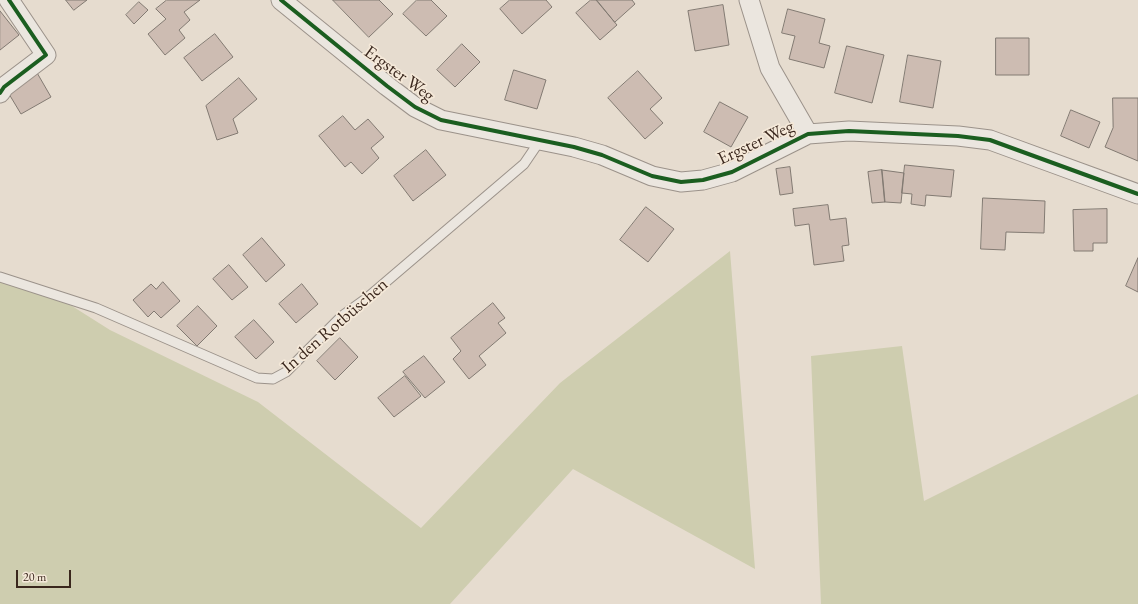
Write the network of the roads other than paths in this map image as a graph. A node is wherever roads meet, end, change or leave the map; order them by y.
1 (9, 0) edge
2 (282, 0) edge
3 (749, 0) edge
4 (0, 93) edge
5 (808, 134) junction
6 (541, 139) junction
7 (1138, 194) edge
8 (0, 277) edge

1 - 4 street
2 - 6 street, Ergster Weg
3 - 5 street
5 - 6 street, Ergster Weg
5 - 7 street, Ergster Weg
6 - 8 lane, In den Rotbüschen

